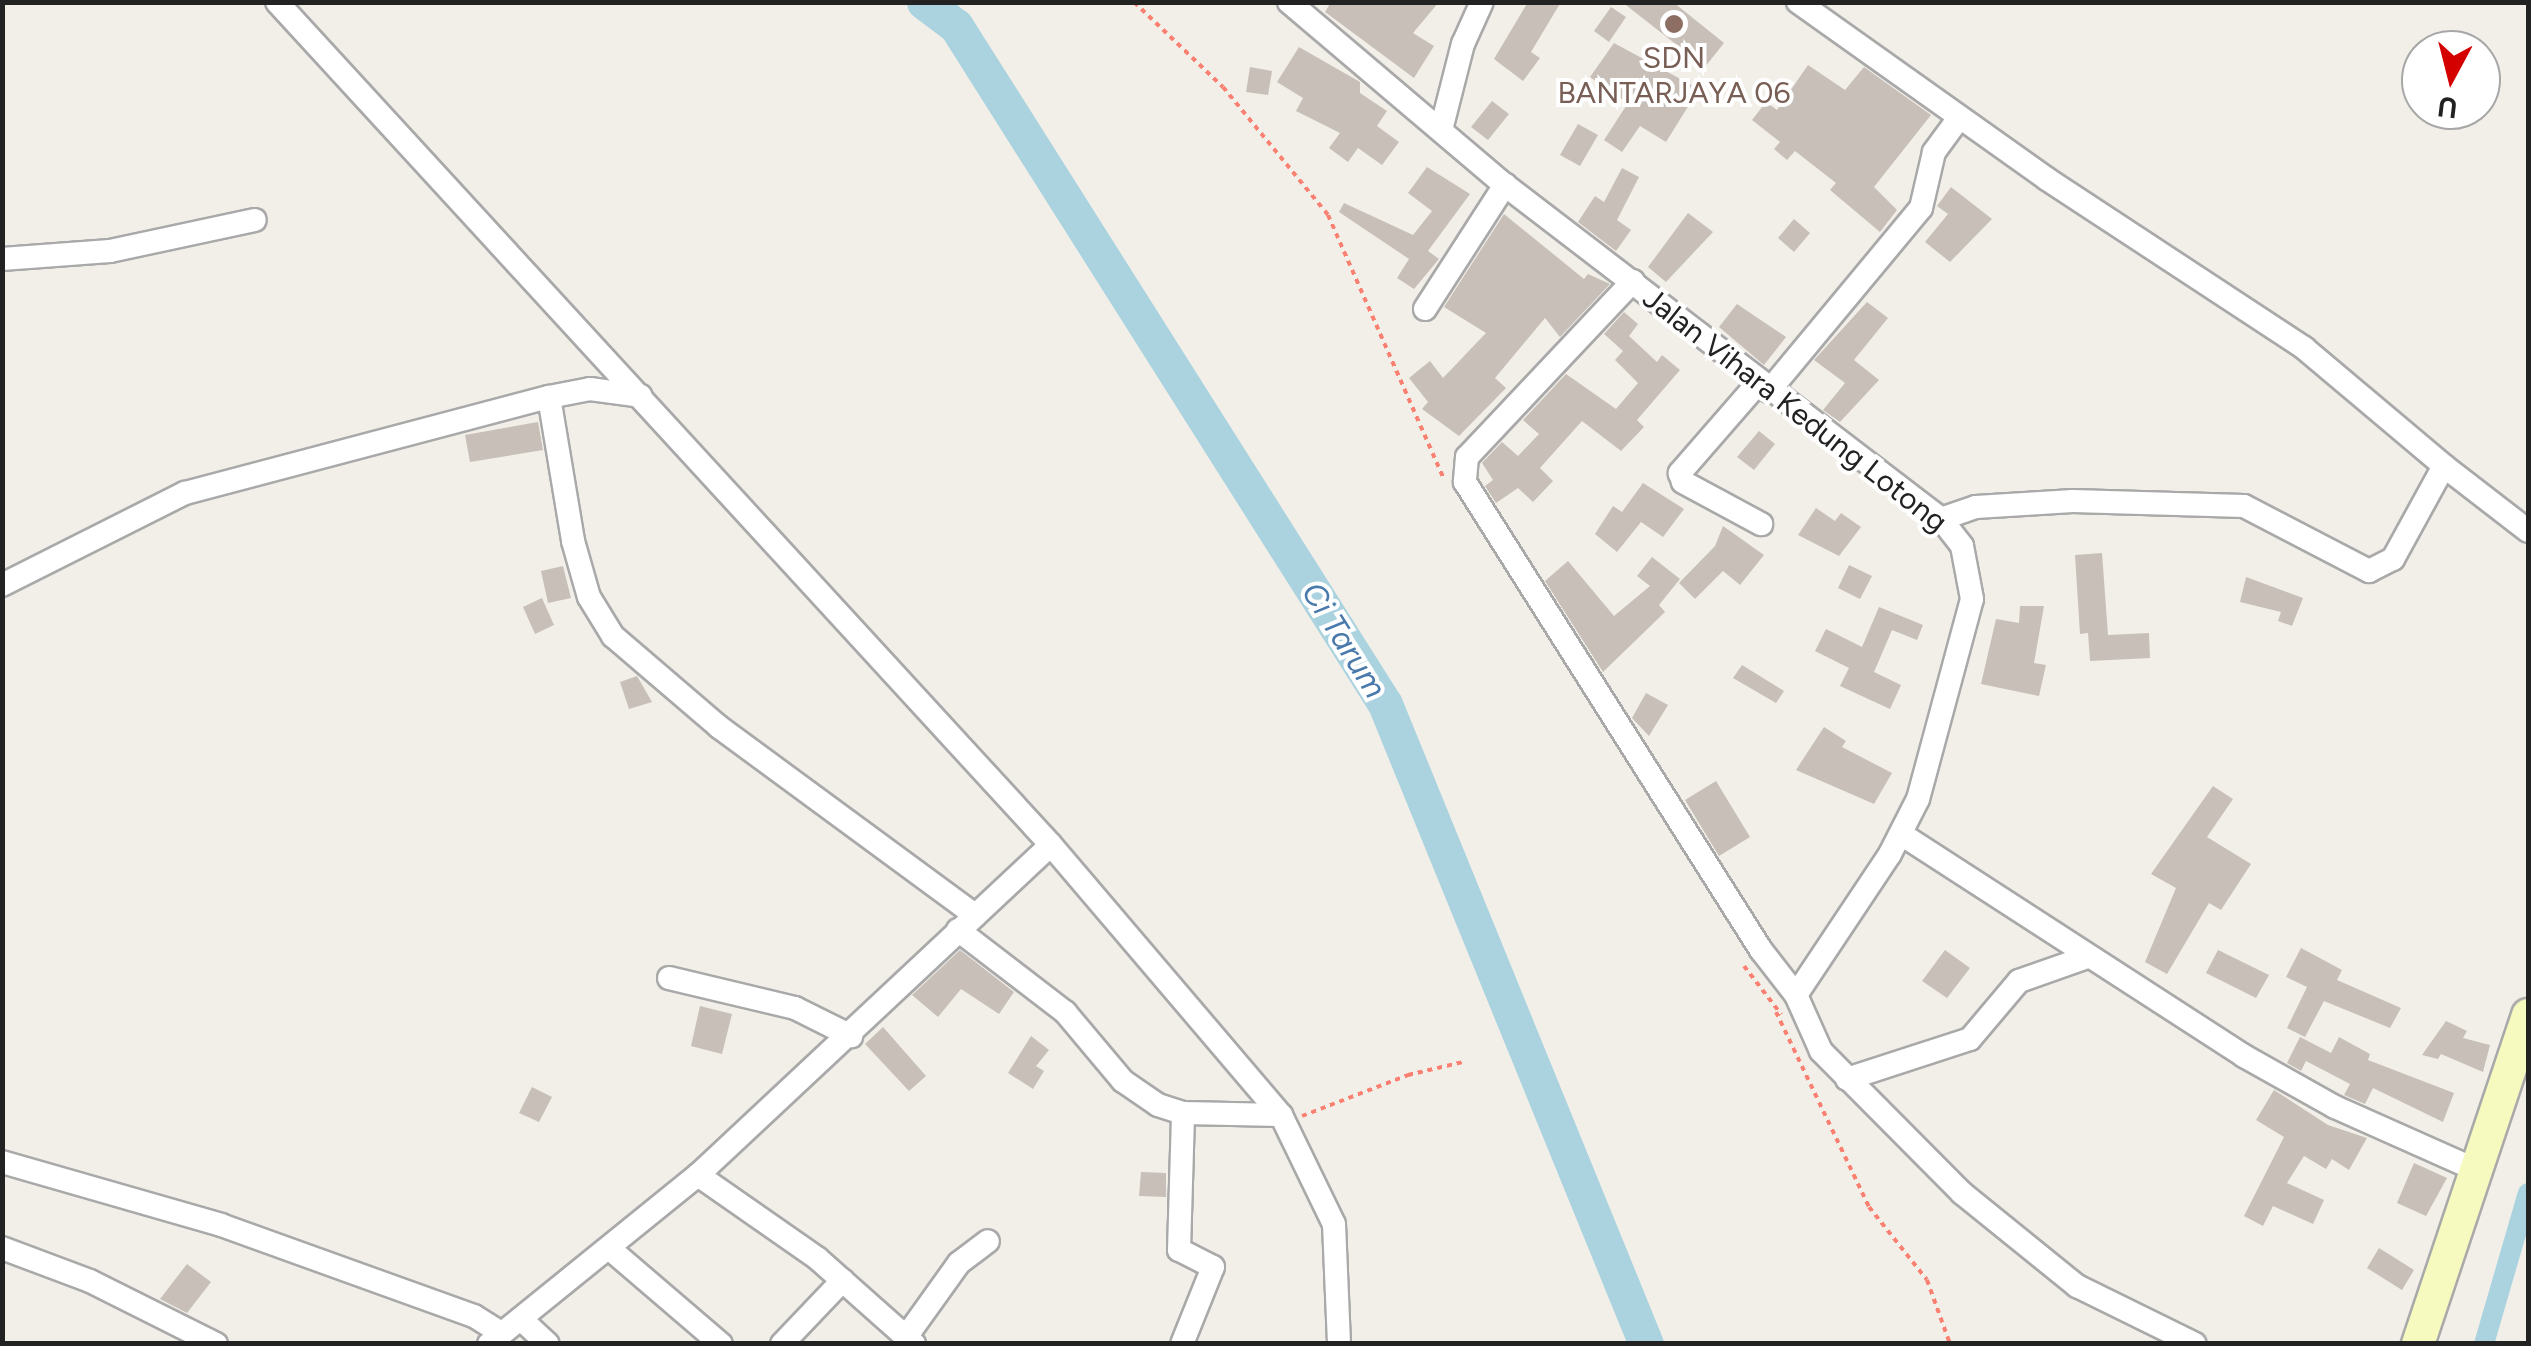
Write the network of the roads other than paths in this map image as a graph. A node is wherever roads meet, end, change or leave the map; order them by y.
1 (277, 2) edge
2 (1289, 2) edge
3 (1482, 2) edge
4 (1798, 2) edge
5 (1959, 118) junction
6 (1442, 130) junction
7 (1504, 185) junction
8 (255, 220) dead end
9 (2, 259) edge
10 (1633, 282) junction
11 (1425, 310) dead end
12 (1764, 387) junction
13 (549, 396) junction
14 (640, 396) junction
15 (2444, 466) junction
16 (1941, 519) junction
17 (1761, 524) dead end
18 (2528, 531) edge
19 (2, 585) edge
20 (1900, 834) junction
21 (1051, 845) junction
22 (967, 922) junction
23 (2087, 956) junction
24 (669, 978) dead end
25 (1796, 995) junction
26 (2528, 1015) edge
27 (852, 1036) junction
28 (1848, 1079) junction
29 (1183, 1113) junction
30 (1283, 1119) junction
31 (2, 1162) edge
32 (2479, 1172) junction
33 (698, 1175) junction
34 (988, 1241) dead end
35 (2, 1248) edge
36 (610, 1249) junction
37 (843, 1280) junction
38 (522, 1320) junction
39 (495, 1338) edge
40 (910, 1340) edge
41 (216, 1344) edge
42 (548, 1344) edge
43 (722, 1344) edge
44 (782, 1344) edge
45 (1182, 1344) edge
46 (1339, 1344) edge
47 (2195, 1344) edge
48 (2418, 1344) edge

1 - 14 street
2 - 6 street, Jalan Vihara Kedung Lotong
3 - 6 street
4 - 5 street
5 - 12 street
5 - 15 street
6 - 7 street, Jalan Vihara Kedung Lotong
7 - 10 street, Jalan Vihara Kedung Lotong
7 - 11 street
8 - 9 street
10 - 12 street, Jalan Vihara Kedung Lotong
10 - 25 street
12 - 16 street, Jalan Vihara Kedung Lotong
12 - 17 street
13 - 14 street
13 - 19 street
13 - 22 street
14 - 21 street
15 - 16 street
15 - 18 street
16 - 20 street, Jalan Vihara Kedung Lotong
20 - 23 street
20 - 25 street, Jalan Vihara Kedung Lotong
21 - 22 street
21 - 30 street
22 - 27 street
22 - 29 street
23 - 28 street
23 - 32 street
24 - 27 street
25 - 28 street
26 - 32 main road
27 - 33 street
28 - 47 street
29 - 30 street
29 - 45 street
30 - 46 street
31 - 39 street
32 - 48 main road
33 - 36 street
33 - 37 street
34 - 40 street
35 - 41 street
36 - 38 street
36 - 43 street
37 - 40 street
37 - 44 street
38 - 39 street
38 - 42 street

